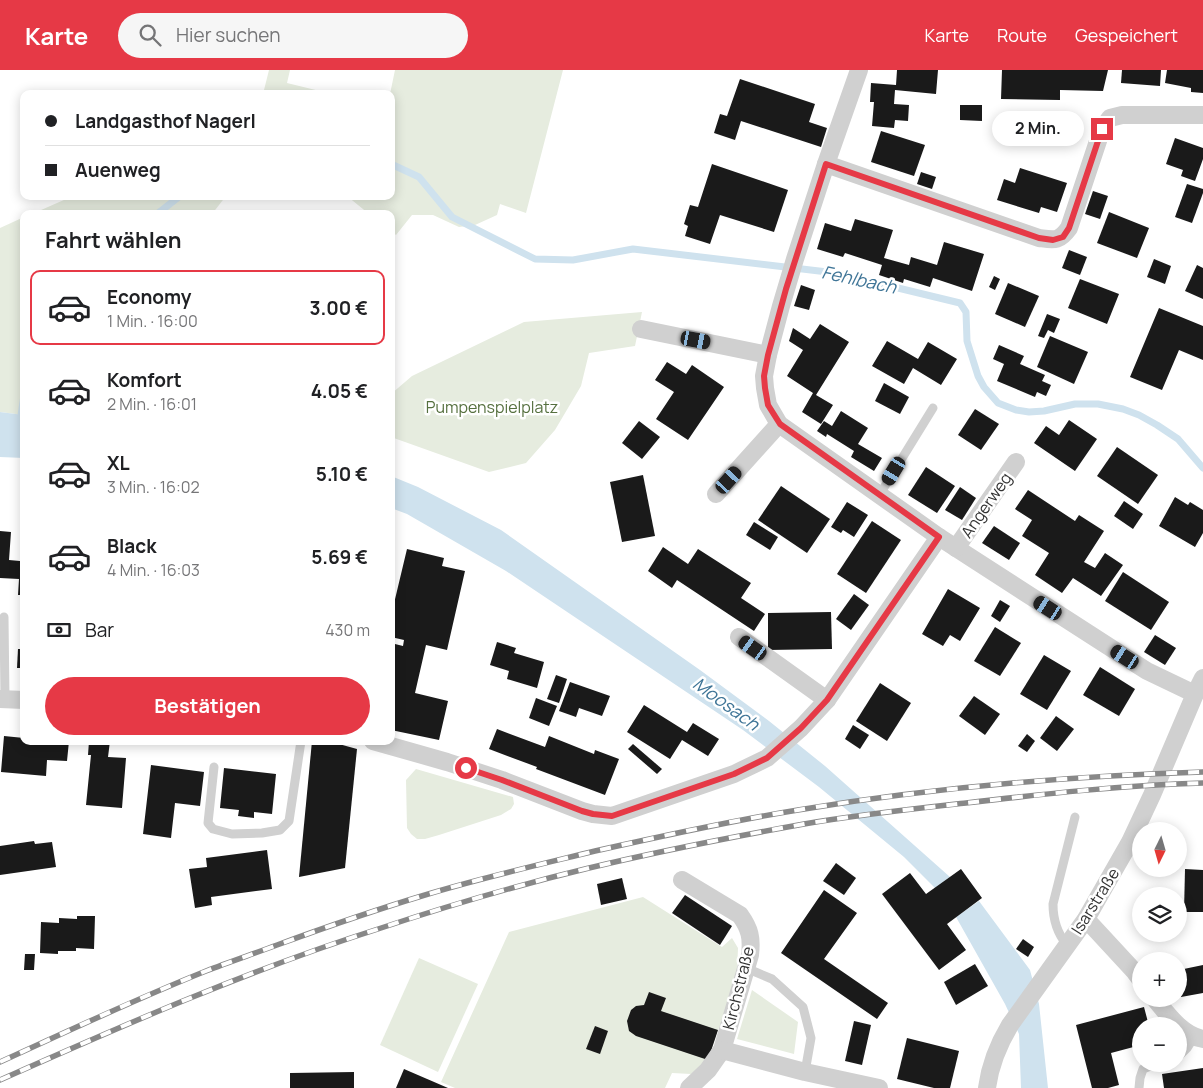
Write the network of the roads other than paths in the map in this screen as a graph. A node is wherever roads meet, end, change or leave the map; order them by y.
1 (859, 70) edge
2 (1203, 115) edge
3 (826, 164) junction
4 (642, 329) dead end
5 (768, 355) junction
6 (933, 408) dead end
7 (780, 424) junction
8 (1016, 462) dead end
9 (716, 494) dead end
10 (880, 494) junction
11 (939, 537) junction
12 (956, 548) junction
13 (4, 617) dead end
14 (739, 637) dead end
15 (1200, 686) edge
16 (2, 699) edge
17 (20, 700) edge
18 (827, 700) junction
19 (300, 745) edge
20 (387, 745) edge
21 (214, 767) dead end
22 (1075, 816) dead end
23 (682, 880) dead end
24 (1086, 919) junction
25 (1067, 945) junction
26 (746, 968) junction
27 (1132, 969) edge
28 (1161, 1007) edge
29 (1198, 1038) edge
30 (1187, 1049) edge
31 (722, 1050) junction
32 (805, 1072) junction
33 (1142, 1072) edge
34 (689, 1088) edge
35 (879, 1088) edge
36 (987, 1088) edge
37 (1139, 1088) edge

1 - 3 street, Angerweg
2 - 3 street
3 - 5 street, Angerweg
4 - 5 street
5 - 7 street, Angerweg
6 - 10 lane
7 - 9 street
7 - 10 street, Angerweg
8 - 12 street, Angerweg
10 - 11 street, Angerweg
11 - 12 street, Angerweg
11 - 18 street, Angerweg
12 - 15 street, Angerweg
13 - 16 lane
14 - 18 street
15 - 24 street, Isarstraße
16 - 17 street
18 - 20 street, Angerweg
19 - 21 lane
22 - 25 lane
23 - 26 street, Kirchstraße
24 - 25 street, Isarstraße
24 - 27 street
25 - 36 street, Isarstraße
26 - 31 street, Kirchstraße
26 - 32 lane
28 - 29 street
29 - 30 lane
31 - 32 street
31 - 34 street, Kirchstraße
32 - 35 street
33 - 37 lane

